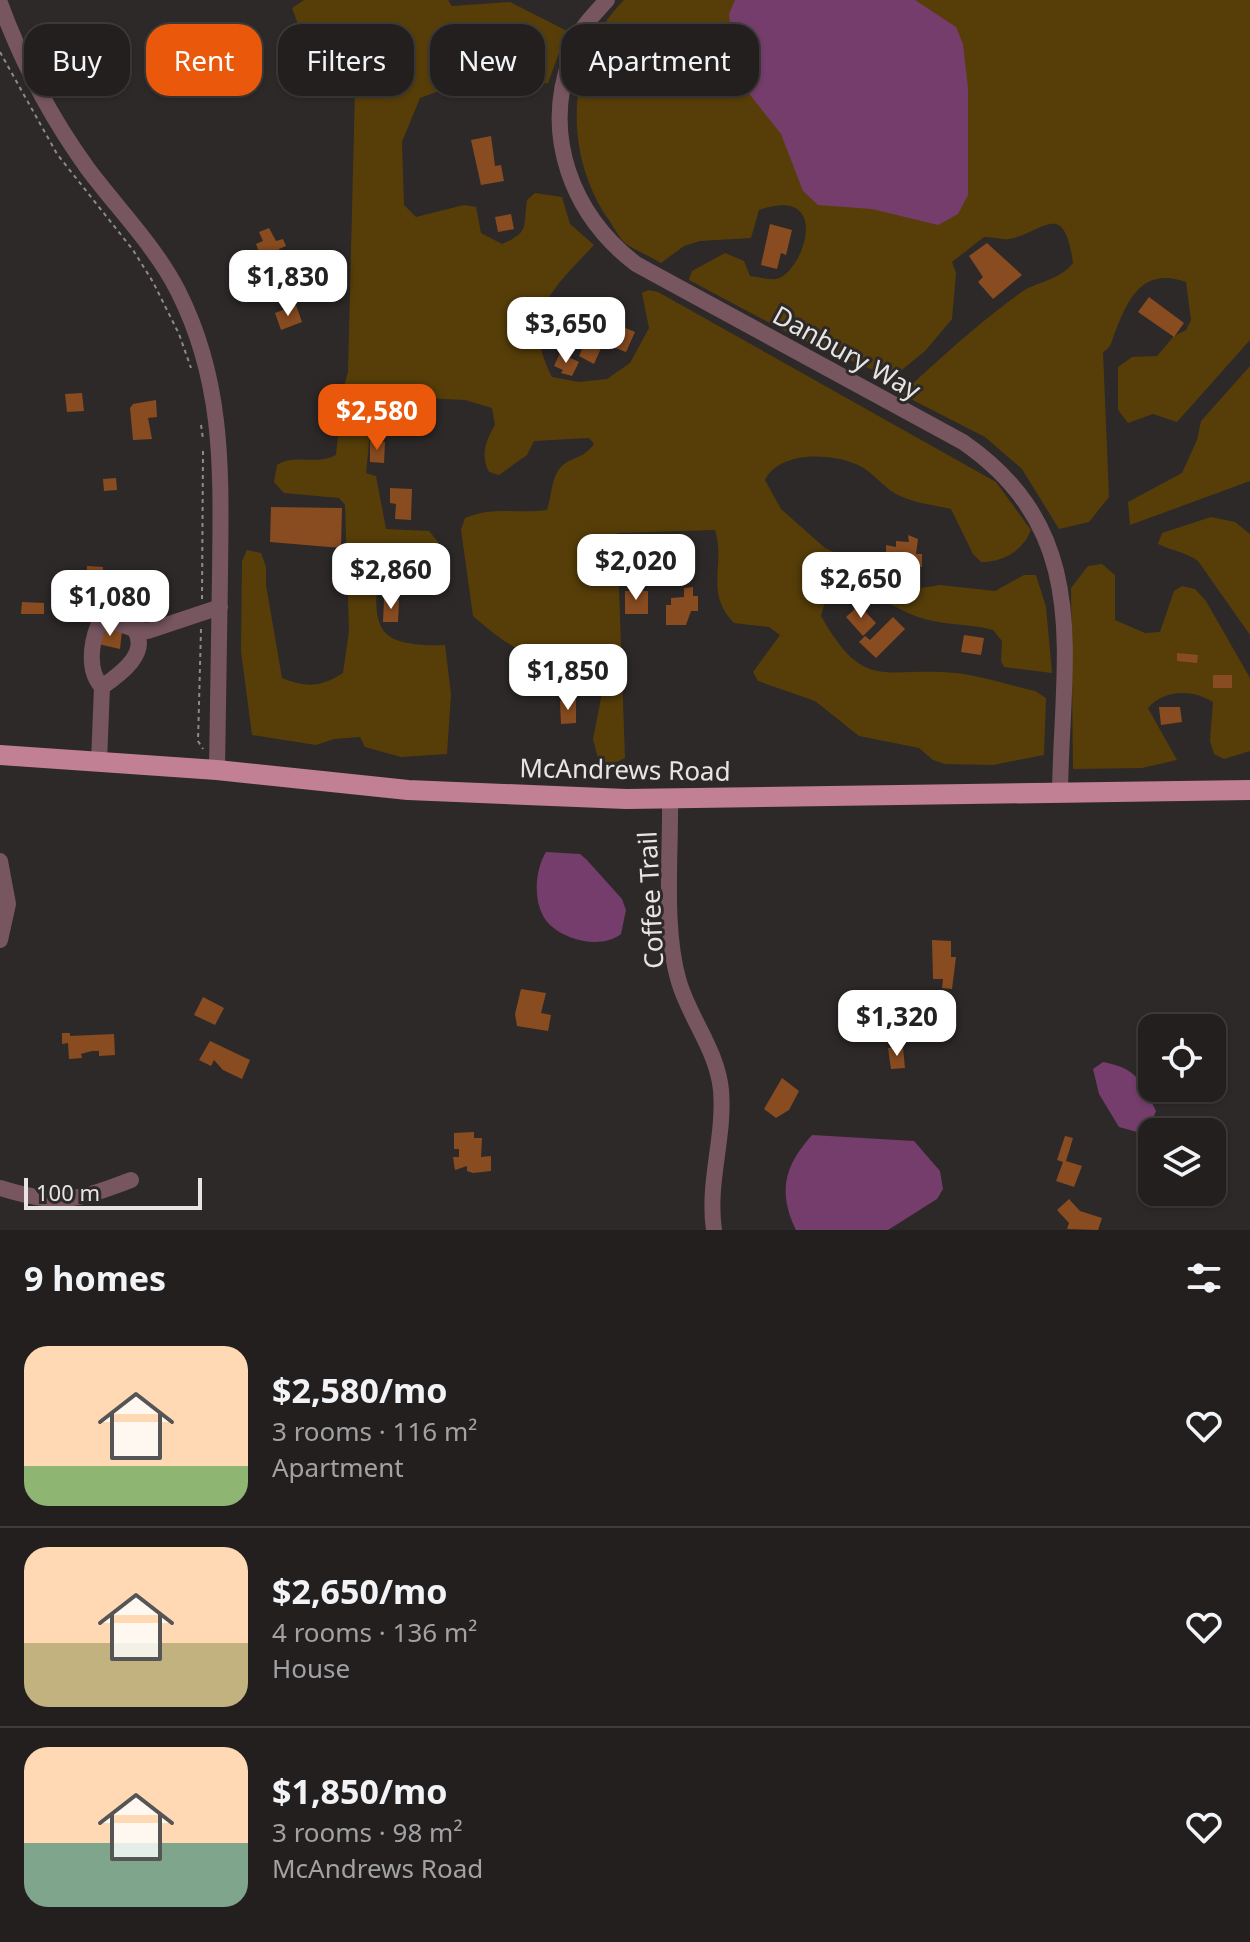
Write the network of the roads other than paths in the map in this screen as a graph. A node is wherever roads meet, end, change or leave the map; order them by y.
1 (607, 0) edge
2 (0, 3) edge
3 (220, 607) junction
4 (134, 629) junction
5 (102, 687) junction
6 (0, 755) edge
7 (99, 762) junction
8 (217, 770) junction
9 (1250, 790) edge
10 (1060, 792) junction
11 (670, 798) junction
12 (0, 861) edge
13 (0, 940) edge
14 (131, 1180) dead end
15 (0, 1188) edge
16 (714, 1230) edge

1 - 10 street, Danbury Way
2 - 3 street
3 - 4 street
3 - 8 street
4 - 5 street
4 - 5 street
5 - 7 street
6 - 7 main road, McAndrews Road
7 - 8 main road, McAndrews Road
8 - 11 main road, McAndrews Road
9 - 10 main road, McAndrews Road
10 - 11 main road, McAndrews Road
11 - 16 street, Coffee Trail
12 - 13 street
14 - 15 street

